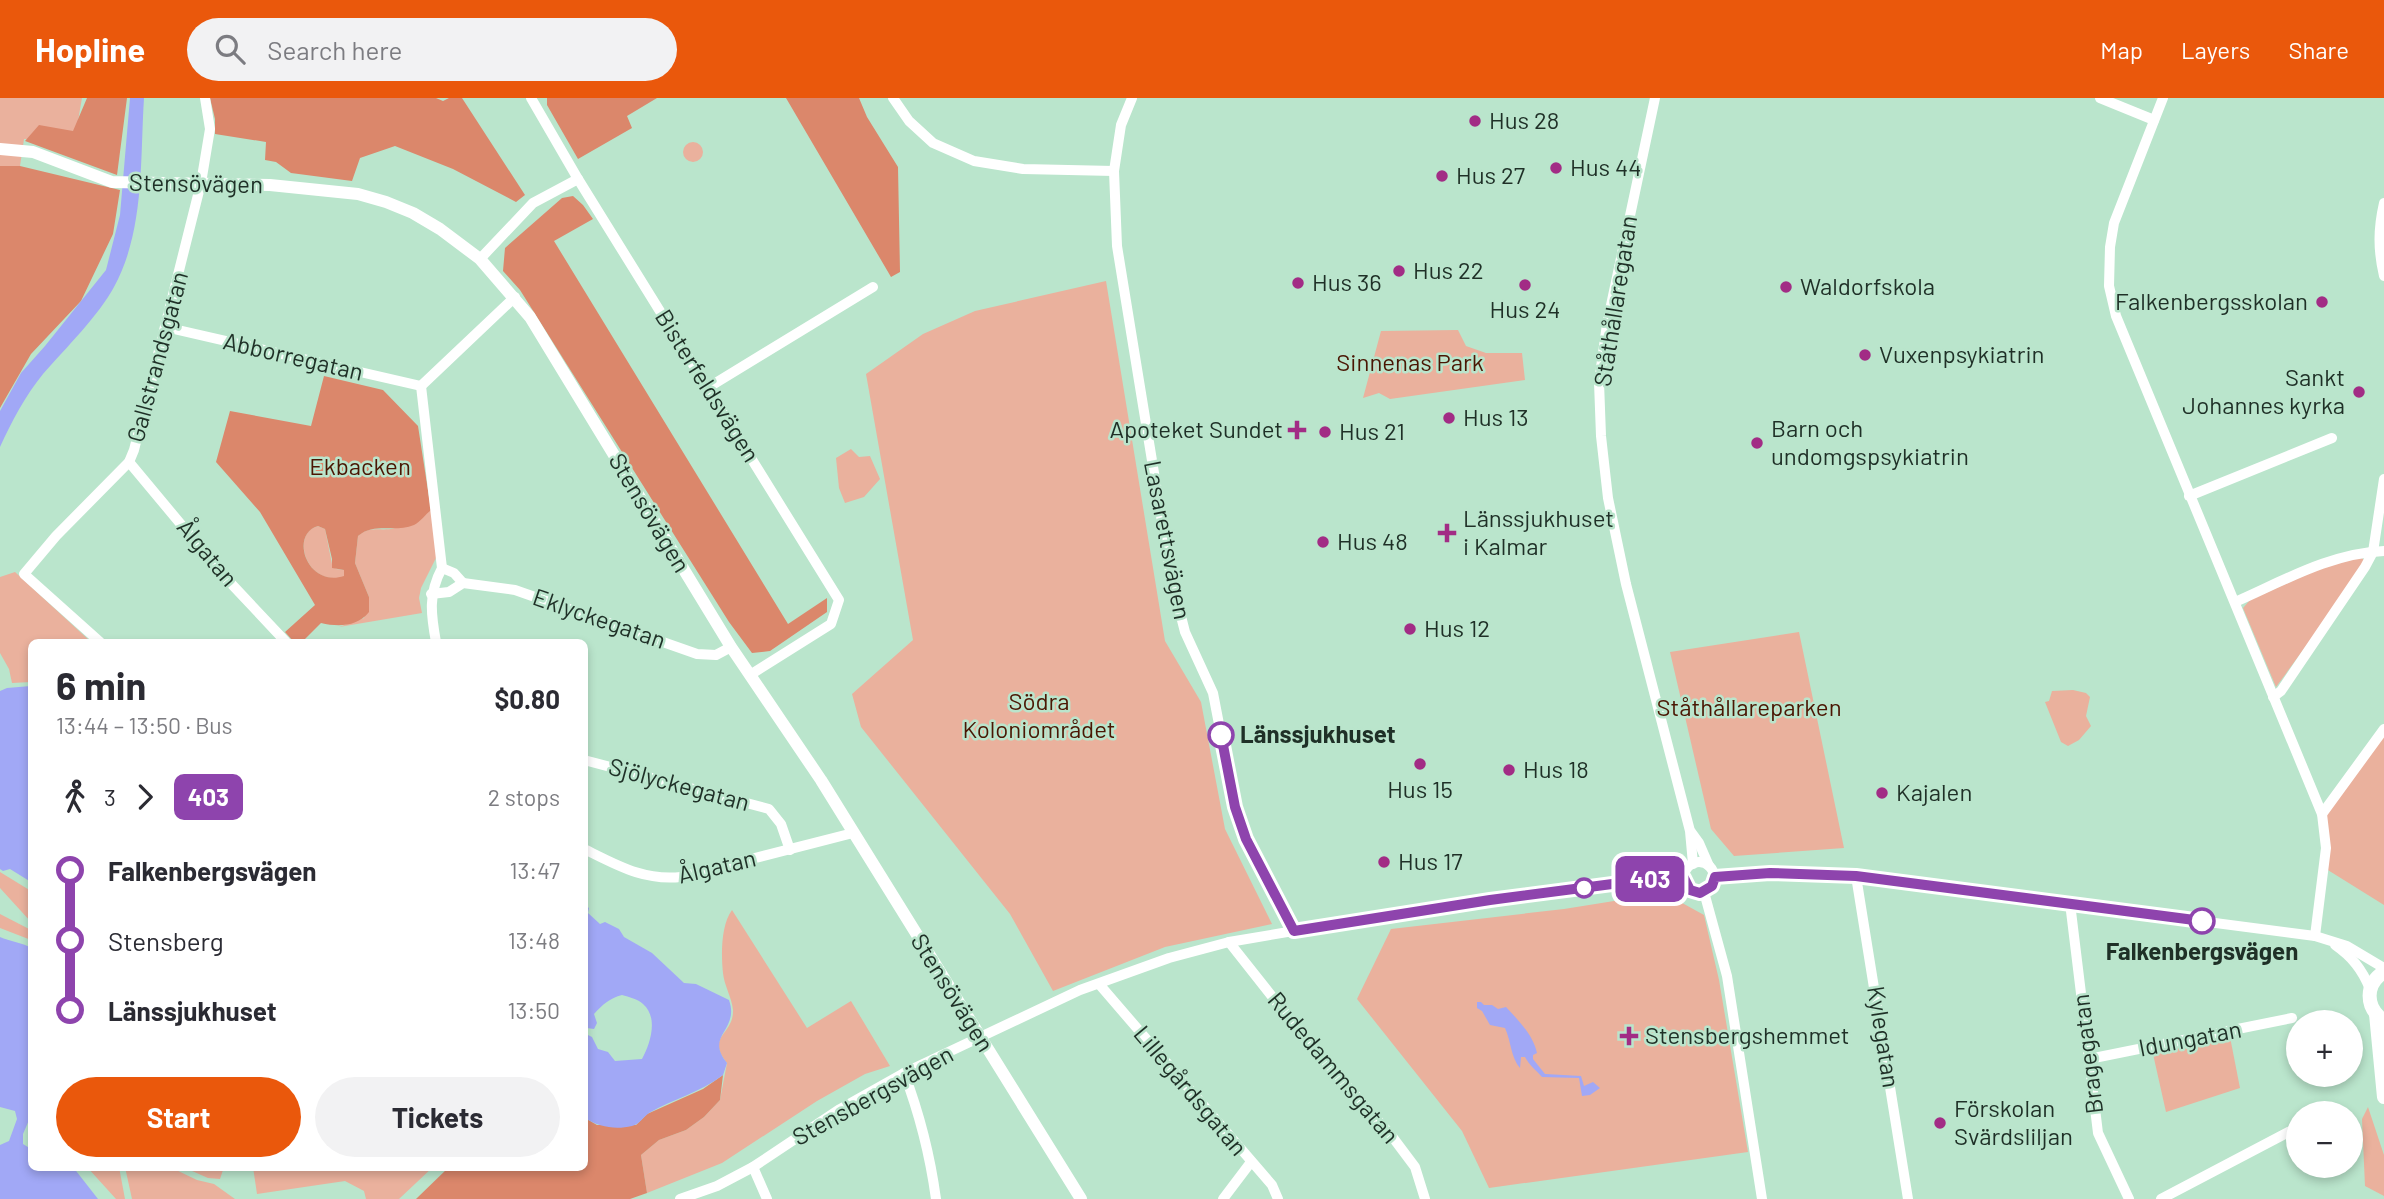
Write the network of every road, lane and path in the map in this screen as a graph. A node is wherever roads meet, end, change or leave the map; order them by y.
1 (205, 98) edge
2 (531, 98) edge
3 (893, 98) edge
4 (1132, 98) edge
5 (1654, 98) edge
6 (2100, 98) edge
7 (2163, 98) edge
8 (2154, 120) junction
9 (0, 149) edge
10 (1114, 171) junction
11 (578, 179) junction
12 (201, 183) junction
13 (2384, 203) edge
14 (480, 259) junction
15 (2384, 276) edge
16 (873, 287) dead end
17 (515, 297) junction
18 (165, 327) junction
19 (421, 386) junction
20 (709, 387) junction
21 (2332, 438) dead end
22 (129, 462) junction
23 (2384, 479) edge
24 (2189, 496) junction
25 (2378, 552) edge
26 (442, 568) junction
27 (463, 583) junction
28 (432, 594) junction
29 (2235, 602) junction
30 (97, 639) edge
31 (283, 639) edge
32 (435, 639) edge
33 (731, 647) junction
34 (750, 675) junction
35 (2273, 696) junction
36 (2384, 729) edge
37 (588, 761) edge
38 (2322, 814) junction
39 (1690, 831) junction
40 (853, 833) junction
41 (790, 850) junction
42 (588, 851) edge
43 (1693, 864) junction
44 (1709, 866) junction
45 (1856, 876) junction
46 (1715, 877) junction
47 (1684, 878) junction
48 (1704, 892) junction
49 (2070, 903) junction
50 (1294, 931) junction
51 (2315, 936) junction
52 (2329, 941) junction
53 (1229, 942) junction
54 (2384, 970) edge
55 (1099, 984) junction
56 (2370, 989) junction
57 (2380, 1017) edge
58 (2286, 1019) edge
59 (980, 1038) junction
60 (2089, 1059) junction
61 (2382, 1068) edge
62 (904, 1073) junction
63 (2384, 1097) edge
64 (2286, 1133) edge
65 (1251, 1162) junction
66 (753, 1167) junction
67 (680, 1199) edge
68 (767, 1199) edge
69 (936, 1199) edge
70 (1081, 1199) edge
71 (1223, 1199) edge
72 (1278, 1199) edge
73 (1425, 1199) edge
74 (1762, 1199) edge
75 (1908, 1199) edge
76 (2129, 1199) edge
77 (2161, 1199) edge

1 - 12 street, Gallstrandsgatan
2 - 11 street, Bisterfeldsvägen
3 - 10 street
4 - 10 street, Lasarettsvägen
5 - 39 street, Ståthållaregatan
6 - 8 street
7 - 8 street
8 - 24 street
9 - 12 street, Stensövägen
10 - 50 street, Lasarettsvägen
11 - 14 street
11 - 20 street, Bisterfeldsvägen
12 - 14 street, Stensövägen
12 - 18 street, Gallstrandsgatan
13 - 15 street
14 - 17 street, Stensövägen
16 - 20 street
17 - 19 street
17 - 33 street, Stensövägen
18 - 19 street, Abborregatan
18 - 22 street, Gallstrandsgatan
19 - 26 street
20 - 34 street, Bisterfeldsvägen
21 - 24 street
22 - 30 street, Gallstrandsgatan
22 - 31 street, Ålgatan
23 - 25 street
24 - 29 street
25 - 29 street
25 - 35 street
26 - 27 street, Eklyckegatan
26 - 28 street
27 - 28 street, Eklyckegatan
27 - 33 street, Eklyckegatan
28 - 32 street
29 - 35 street
33 - 34 street, Stensövägen
34 - 40 street, Stensövägen
35 - 38 street
36 - 38 street
37 - 41 street, Sjölyckegatan
38 - 51 street
39 - 43 street, Ståthållaregatan
39 - 44 street, Ståthållaregatan
40 - 41 street, Ålgatan
40 - 59 street, Stensövägen
41 - 42 street, Ålgatan
43 - 44 street
43 - 47 street
44 - 46 street, Ståthållaregatan
45 - 46 street
45 - 49 street
45 - 75 street, Kylegatan
46 - 48 street
47 - 48 street
47 - 50 street, Stensbergsvägen
48 - 74 street
49 - 51 street
49 - 60 street, Bragegatan
50 - 53 street, Stensbergsvägen
51 - 52 street
52 - 54 street
52 - 56 street
53 - 55 street, Stensbergsvägen
53 - 73 street, Rudedammsgatan
54 - 56 main road
55 - 59 street, Stensbergsvägen
55 - 65 street, Lillegårdsgatan
56 - 57 main road
57 - 61 main road
58 - 60 street, Idungatan
59 - 62 street, Stensbergsvägen
59 - 70 street, Stensövägen
60 - 76 street, Bragegatan
61 - 63 main road
62 - 66 street, Stensbergsvägen
62 - 69 street
64 - 77 street
65 - 71 street
65 - 72 street, Lillegårdsgatan
66 - 67 street, Stensbergsvägen
66 - 68 street

